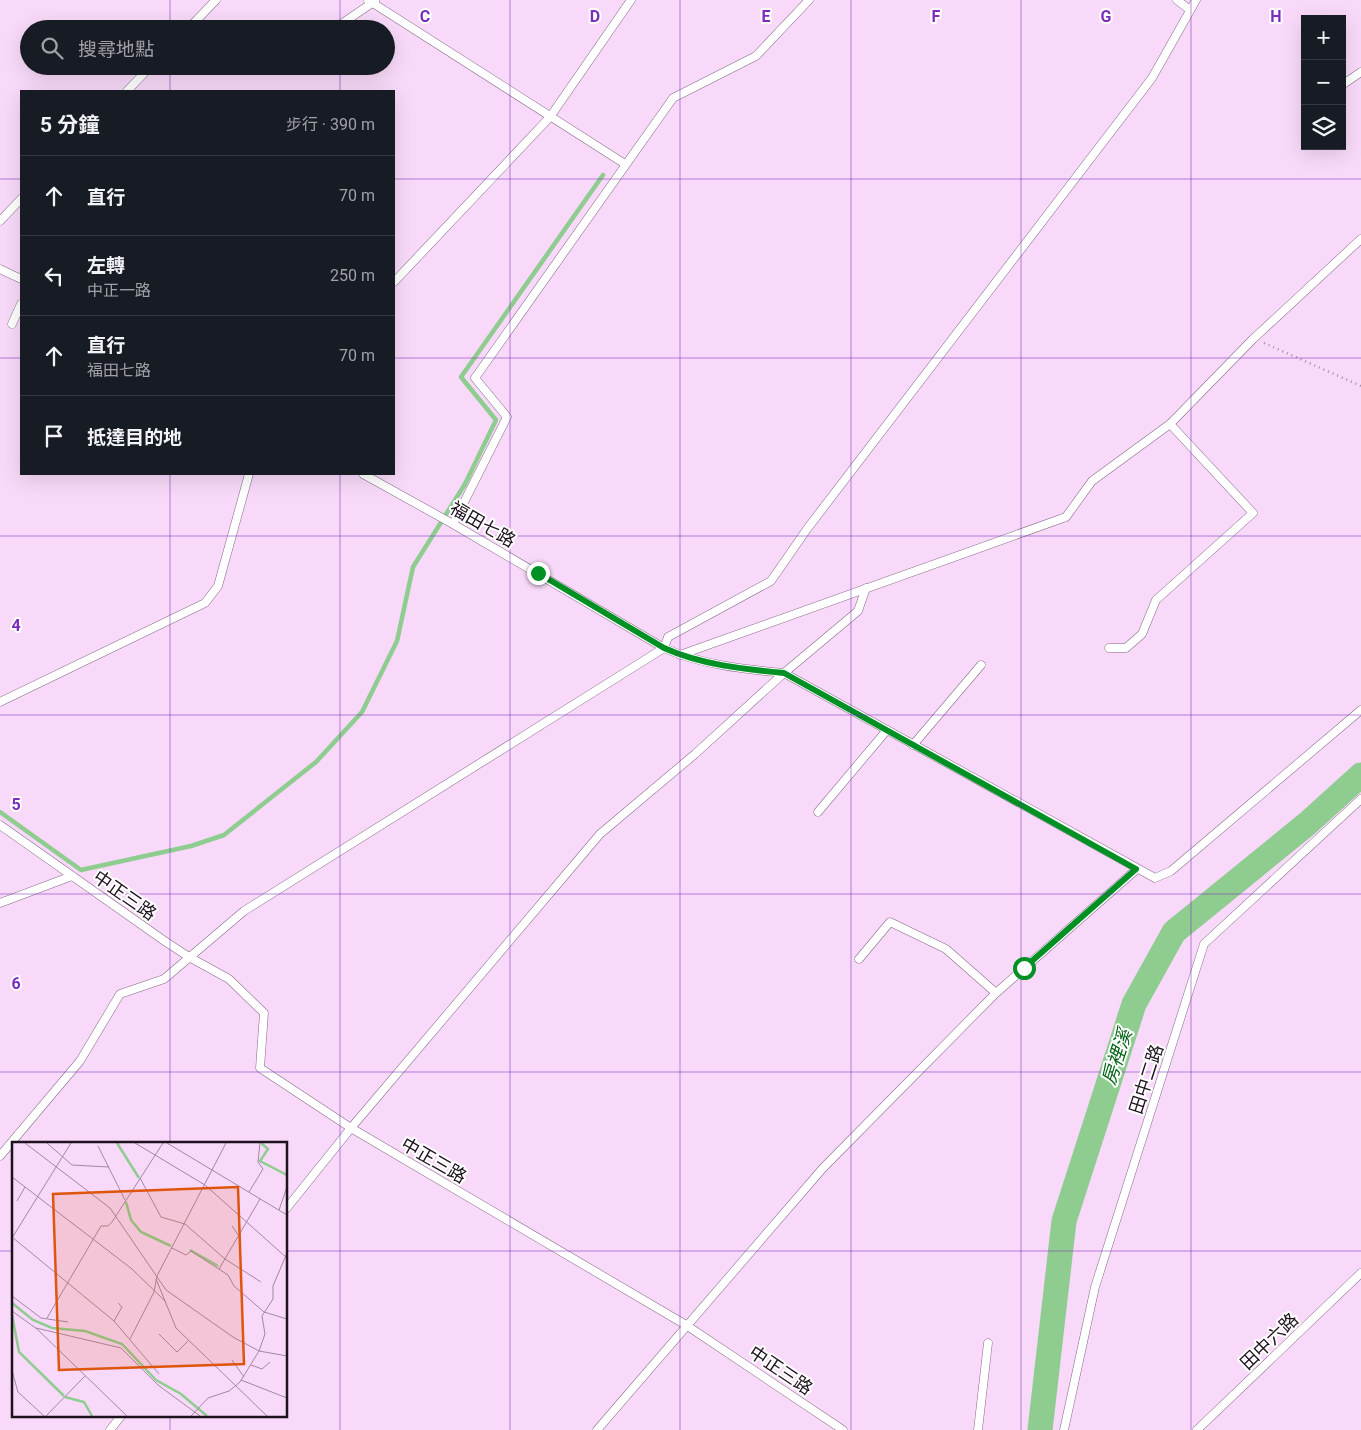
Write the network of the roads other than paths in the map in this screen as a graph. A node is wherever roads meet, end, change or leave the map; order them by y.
1 (216, 0) edge
2 (631, 0) edge
3 (809, 0) edge
4 (1177, 0) edge
5 (1196, 0) edge
6 (372, 1) edge
7 (1190, 10) junction
8 (197, 20) edge
9 (346, 20) edge
10 (1361, 72) edge
11 (142, 75) edge
12 (1346, 82) edge
13 (128, 90) edge
14 (550, 117) junction
15 (625, 164) junction
16 (20, 200) edge
17 (0, 221) edge
18 (1361, 240) edge
19 (0, 269) edge
20 (20, 279) edge
21 (395, 281) edge
22 (20, 306) edge
23 (12, 324) dead end
24 (1170, 424) junction
25 (249, 475) edge
26 (365, 475) edge
27 (453, 524) junction
28 (866, 588) junction
29 (664, 648) junction
30 (1109, 648) dead end
31 (680, 655) junction
32 (981, 665) dead end
33 (784, 673) junction
34 (0, 702) edge
35 (1361, 710) edge
36 (887, 730) junction
37 (912, 745) junction
38 (1361, 799) edge
39 (818, 812) dead end
40 (0, 825) edge
41 (1136, 869) junction
42 (72, 876) junction
43 (0, 903) edge
44 (189, 957) junction
45 (859, 959) dead end
46 (996, 993) junction
47 (351, 1128) junction
48 (0, 1156) edge
49 (288, 1207) edge
50 (1361, 1273) edge
51 (686, 1325) junction
52 (988, 1343) dead end
53 (119, 1418) edge
54 (110, 1430) edge
55 (597, 1430) edge
56 (843, 1430) edge
57 (978, 1430) edge
58 (1064, 1430) edge
59 (1197, 1430) edge

1 - 8 lane
2 - 14 lane
3 - 15 lane
4 - 7 lane
5 - 7 lane
6 - 9 lane
6 - 14 lane
7 - 29 lane
10 - 12 lane
11 - 13 lane
14 - 15 lane
14 - 21 lane
15 - 27 lane
16 - 17 lane
18 - 24 lane
19 - 20 lane
22 - 23 lane
24 - 28 lane
24 - 30 lane
25 - 34 lane
26 - 27 lane, 福田七路
27 - 29 lane, 福田七路
28 - 31 lane
28 - 33 lane
29 - 31 lane, 福田七路
29 - 44 lane
31 - 33 lane, 福田七路
32 - 37 lane
33 - 36 lane
33 - 47 lane
35 - 41 lane
36 - 37 lane
36 - 39 lane
37 - 41 lane
38 - 58 lane, 田中二路
40 - 42 lane, 中正三路
41 - 46 lane
42 - 43 lane
42 - 44 lane, 中正三路
44 - 47 lane, 中正三路
44 - 48 lane
45 - 46 lane
46 - 51 lane
47 - 49 lane
47 - 51 lane, 中正三路
50 - 59 lane, 田中六路
51 - 55 lane
51 - 56 lane, 中正三路
52 - 57 lane
53 - 54 lane

